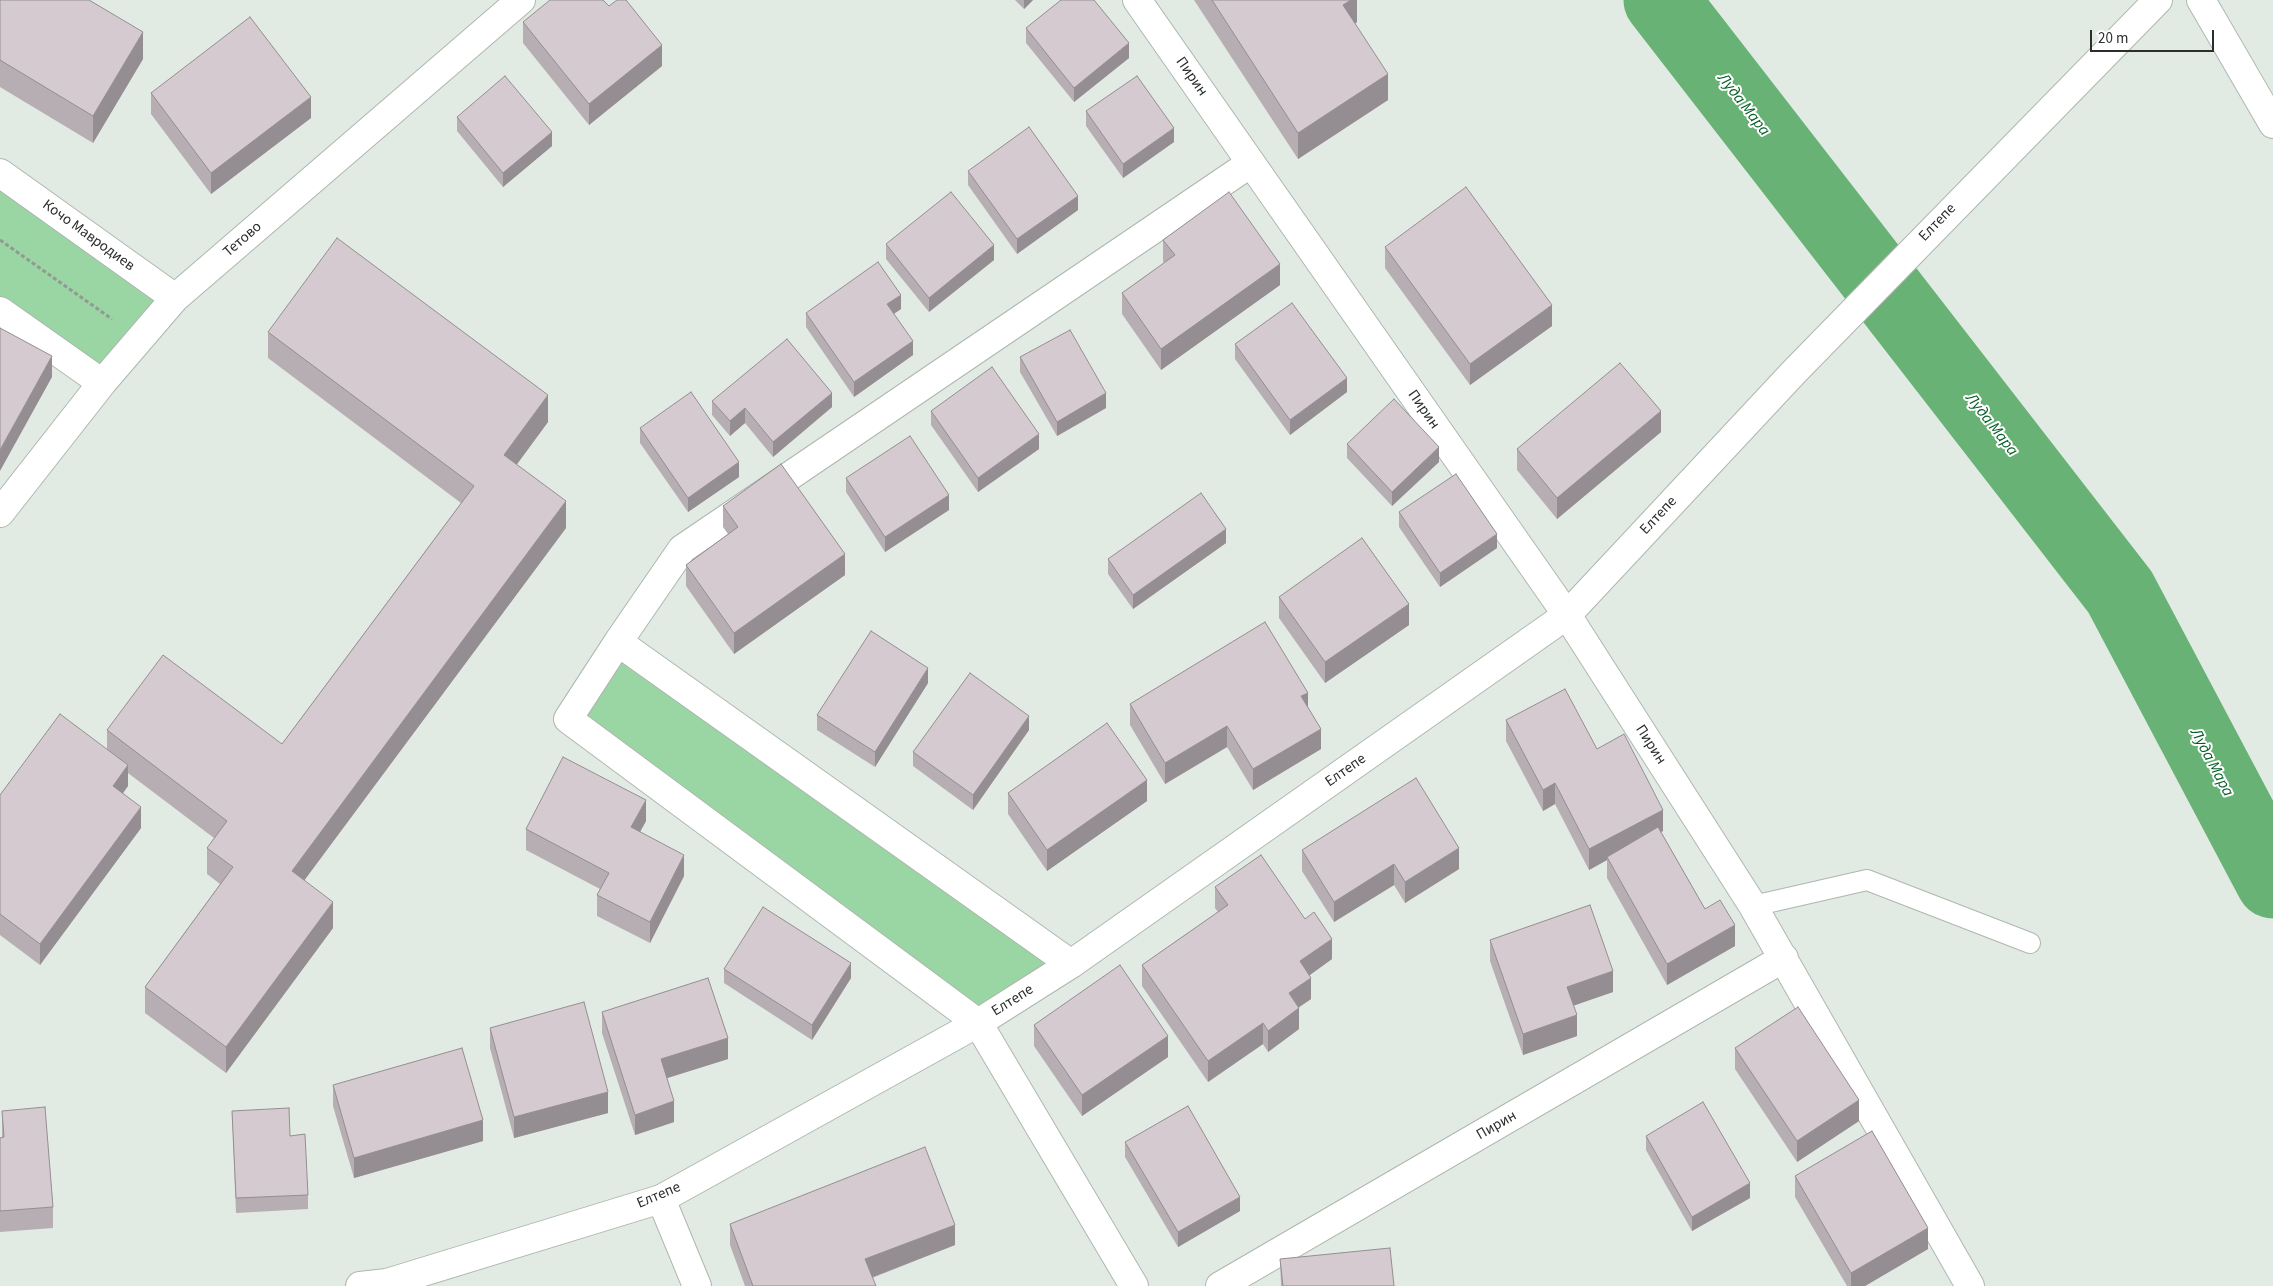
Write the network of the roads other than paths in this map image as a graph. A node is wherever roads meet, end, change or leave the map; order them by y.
1 (1137, 0) edge
2 (2158, 0) edge
3 (2201, 0) edge
4 (511, 3) edge
5 (2273, 124) edge
6 (1251, 163) junction
7 (0, 173) edge
8 (175, 298) junction
9 (0, 311) edge
10 (102, 383) junction
11 (0, 513) edge
12 (1567, 616) junction
13 (618, 642) junction
14 (1753, 906) junction
15 (2030, 943) dead end
16 (1784, 958) junction
17 (1071, 964) junction
18 (978, 1023) junction
19 (661, 1199) junction
20 (388, 1284) edge
21 (360, 1286) edge
22 (697, 1286) edge
23 (1134, 1286) edge
24 (1220, 1286) edge
25 (1970, 1286) edge

1 - 6 street, Пирин
2 - 12 street, Елтепе
3 - 5 street
4 - 8 street, Тетово
6 - 12 street, Пирин
6 - 13 street
7 - 8 street, Кочо Мавродиев
8 - 10 street, Тетово
9 - 10 street
10 - 11 street, Тетово
12 - 14 street, Пирин
12 - 17 street, Елтепе
13 - 17 street
13 - 18 street
14 - 15 lane
14 - 16 street, Пирин
16 - 24 street, Пирин
16 - 25 street
17 - 18 street, Елтепе
18 - 19 street, Елтепе
18 - 23 street
19 - 20 street, Елтепе
19 - 22 street
20 - 21 street, Елтепе

